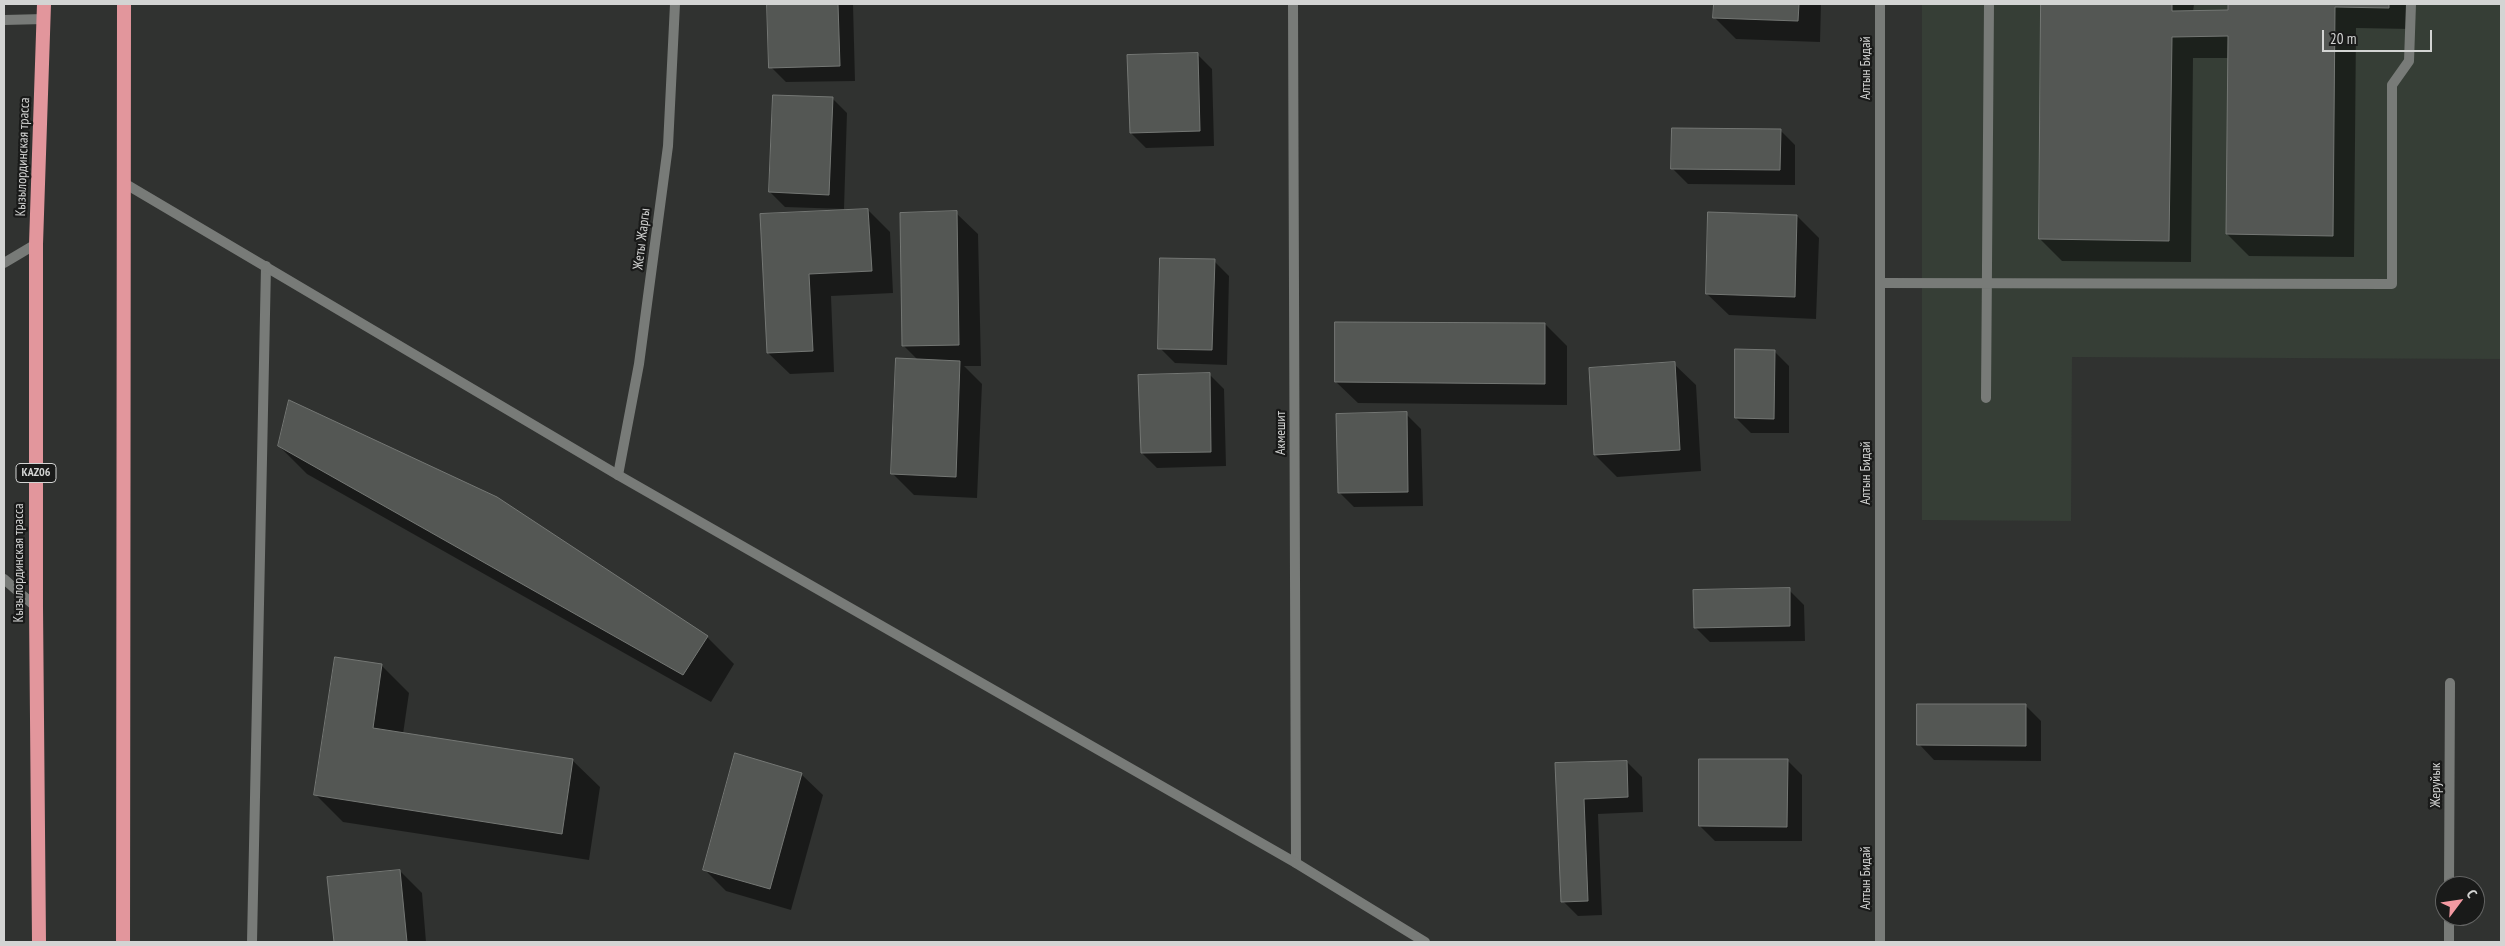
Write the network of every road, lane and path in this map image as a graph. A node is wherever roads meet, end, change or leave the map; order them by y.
1 (44, 4) edge
2 (124, 4) edge
3 (675, 4) edge
4 (1293, 4) edge
5 (1880, 4) edge
6 (1989, 4) edge
7 (2411, 4) edge
8 (44, 19) junction
9 (4, 20) edge
10 (124, 183) junction
11 (36, 244) junction
12 (4, 263) edge
13 (266, 266) junction
14 (1880, 283) junction
15 (1987, 284) junction
16 (1986, 398) dead end
17 (618, 475) junction
18 (4, 579) edge
19 (36, 607) junction
20 (2450, 684) dead end
21 (1296, 863) junction
22 (2449, 876) edge
23 (2449, 926) edge
24 (39, 942) edge
25 (123, 942) edge
26 (252, 942) edge
27 (1425, 942) edge
28 (1880, 942) edge
29 (2449, 942) edge

1 - 8 highway, Кызылординская трасса / KАZ06
2 - 10 highway
3 - 17 street, Жеты Жаргы
4 - 21 street, Акмешит
5 - 14 street, Алтын Бидай
6 - 15 street
7 - 15 street
8 - 9 street
8 - 11 highway, Кызылординская трасса / KАZ06
10 - 13 street
10 - 25 highway
11 - 12 street
11 - 19 highway, Кызылординская трасса / KАZ06
13 - 17 street
13 - 26 street
14 - 15 street
14 - 28 street, Алтын Бидай
15 - 16 street
17 - 21 street
18 - 19 street
19 - 24 highway, Кызылординская трасса / KАZ06
20 - 22 street, Жеруйык
21 - 27 street
23 - 29 street

